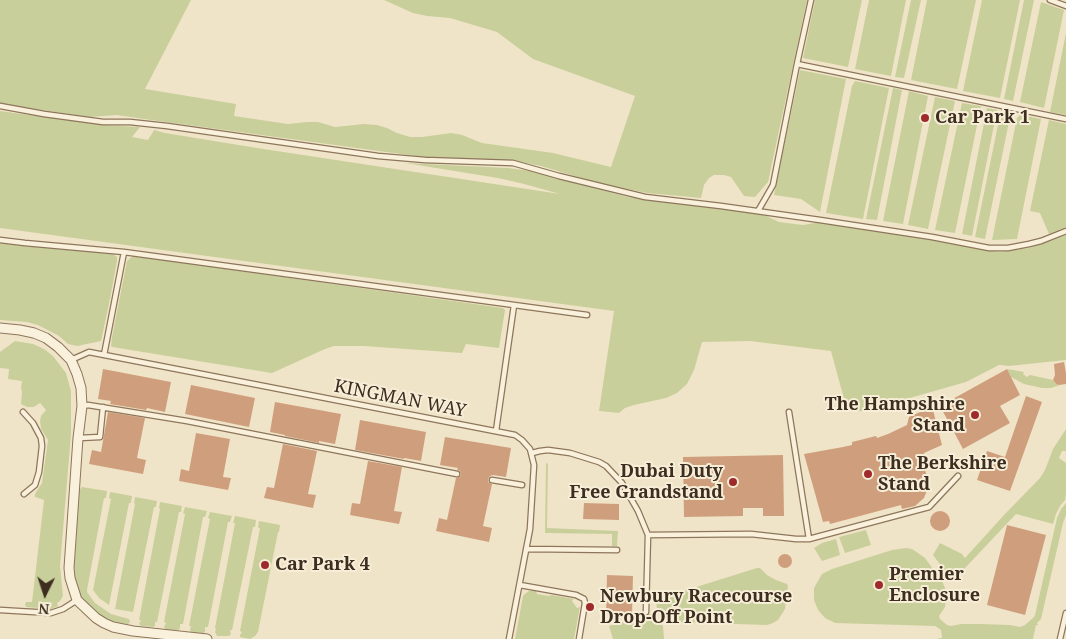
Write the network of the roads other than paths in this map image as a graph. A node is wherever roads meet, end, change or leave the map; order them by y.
1 (811, 0) edge
2 (1050, 0) edge
3 (1066, 6) edge
4 (798, 64) junction
5 (0, 106) edge
6 (1066, 119) edge
7 (758, 211) junction
8 (1066, 231) edge
9 (0, 240) edge
10 (124, 252) junction
11 (514, 305) junction
12 (588, 315) dead end
13 (0, 328) edge
14 (104, 355) junction
15 (71, 360) junction
16 (82, 406) junction
17 (103, 407) junction
18 (23, 412) dead end
19 (789, 412) dead end
20 (496, 431) junction
21 (78, 438) junction
22 (532, 454) junction
23 (457, 474) dead end
24 (958, 476) dead end
25 (492, 480) dead end
26 (522, 485) dead end
27 (24, 494) dead end
28 (648, 535) junction
29 (809, 539) junction
30 (526, 549) junction
31 (617, 550) dead end
32 (520, 585) junction
33 (77, 600) junction
34 (0, 610) edge
35 (646, 612) dead end
36 (1066, 612) edge
37 (207, 639) edge
38 (509, 639) edge
39 (579, 639) edge
40 (1060, 639) edge

1 - 4 lane
2 - 3 lane
4 - 6 lane
4 - 7 lane
5 - 7 lane
7 - 8 lane
9 - 10 lane
10 - 11 lane
10 - 14 lane
11 - 12 lane
11 - 20 lane
13 - 15 street
14 - 15 lane, KINGMAN WAY
14 - 20 lane, KINGMAN WAY
15 - 16 street
16 - 17 lane
16 - 21 street
17 - 21 lane
17 - 23 lane
18 - 27 lane
19 - 29 lane
20 - 22 lane, KINGMAN WAY
21 - 33 street
22 - 28 lane
22 - 30 lane
24 - 29 lane
25 - 26 lane
28 - 29 lane
28 - 35 lane
30 - 31 lane
30 - 32 lane
32 - 38 lane
32 - 39 lane
33 - 34 lane
33 - 37 street
36 - 40 lane

